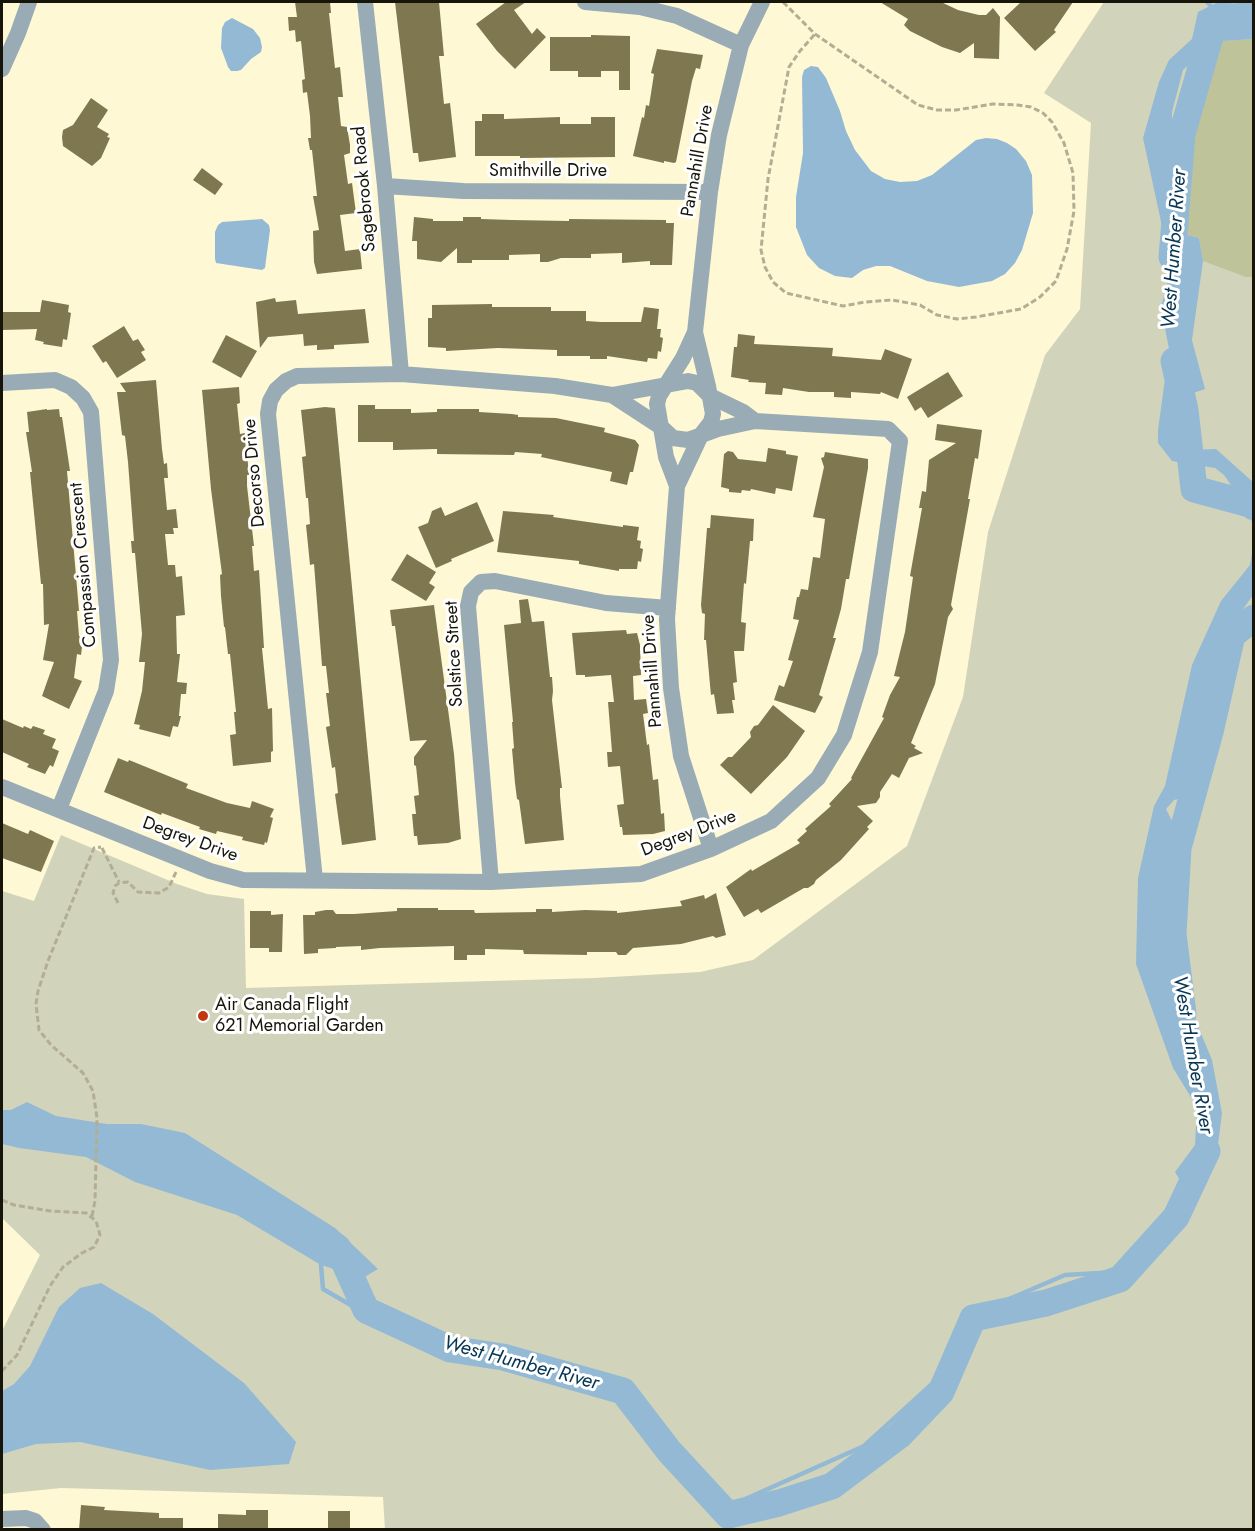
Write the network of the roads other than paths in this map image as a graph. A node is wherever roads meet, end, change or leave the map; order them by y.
1 (29, 2) edge
2 (365, 2) edge
3 (585, 2) edge
4 (762, 2) edge
5 (741, 45) junction
6 (2, 69) edge
7 (385, 186) junction
8 (710, 192) junction
9 (695, 332) junction
10 (401, 374) junction
11 (2, 382) edge
12 (667, 385) junction
13 (612, 395) junction
14 (710, 396) junction
15 (755, 421) junction
16 (661, 427) junction
17 (700, 435) junction
18 (677, 486) junction
19 (668, 608) junction
20 (2, 787) edge
21 (59, 809) junction
22 (711, 849) junction
23 (315, 880) junction
24 (491, 882) junction
25 (2, 1519) edge
26 (43, 1530) edge

1 - 6 street
2 - 7 street, Sagebrook Road
3 - 5 street
4 - 5 street, Pannahill Drive
5 - 8 street, Pannahill Drive
7 - 8 street, Smithville Drive
7 - 10 street, Sagebrook Road
8 - 9 street, Pannahill Drive
9 - 12 street, Pannahill Drive
9 - 14 street, Pannahill Drive
10 - 13 street, Decorso Drive
10 - 23 street, Decorso Drive
11 - 21 street, Compassion Crescent
12 - 13 street
12 - 14 street
12 - 16 street, Pannahill Drive
13 - 16 street, Decorso Drive
14 - 15 street, Degrey Drive
14 - 17 street, Pannahill Drive
15 - 17 street, Degrey Drive
15 - 22 street, Degrey Drive
16 - 17 street
16 - 18 street, Pannahill Drive
17 - 18 street, Pannahill Drive
18 - 19 street, Pannahill Drive
19 - 22 street, Pannahill Drive
19 - 24 street, Solstice Street
20 - 21 street, Degrey Drive
21 - 23 street, Degrey Drive
22 - 24 street, Degrey Drive
23 - 24 street, Degrey Drive
25 - 26 street

